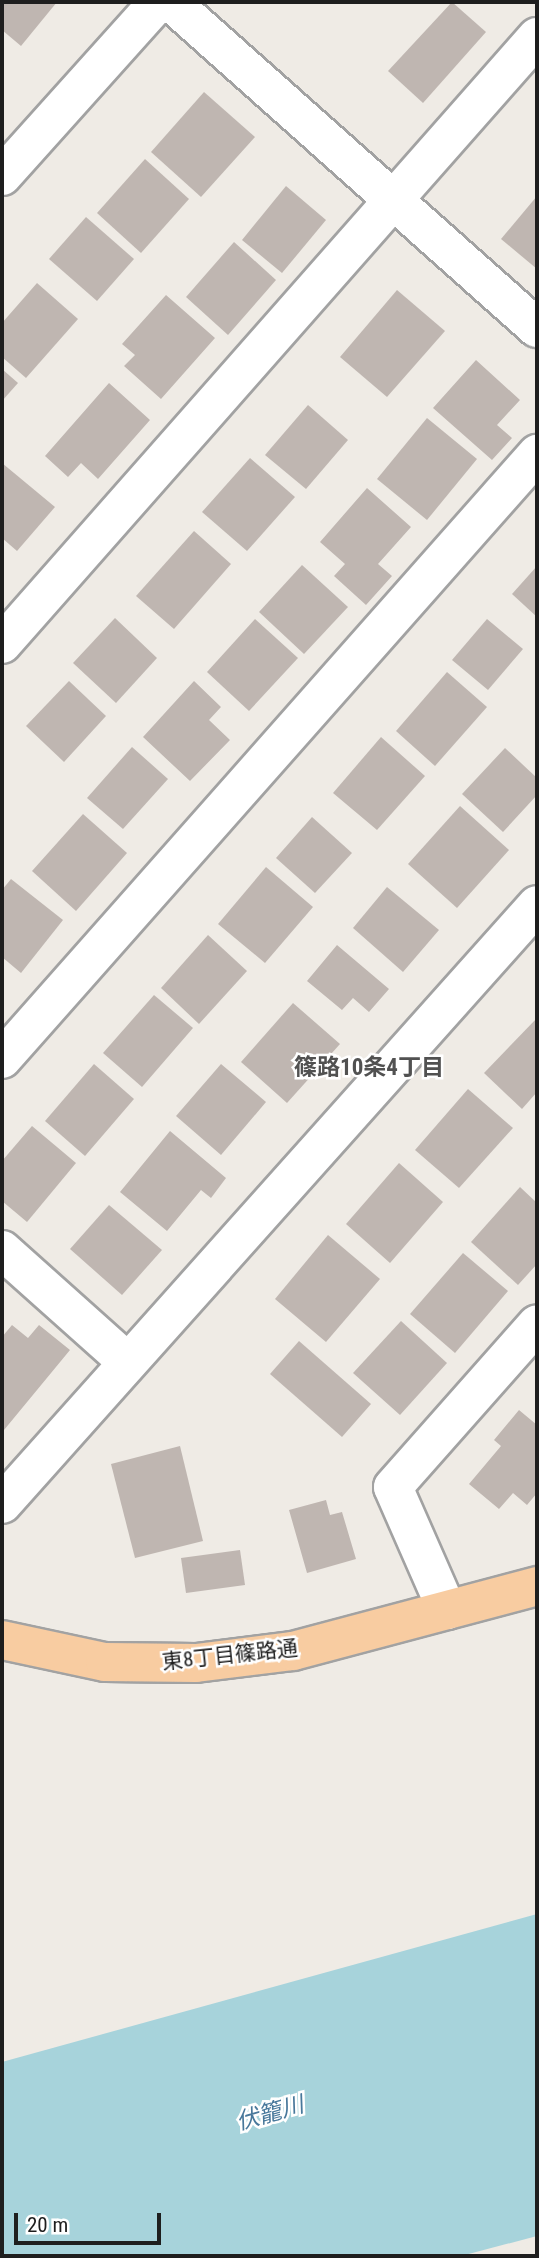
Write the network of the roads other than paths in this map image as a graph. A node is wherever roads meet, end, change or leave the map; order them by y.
1 (158, 2) edge
2 (171, 2) edge
3 (537, 37) edge
4 (2, 176) edge
5 (393, 200) junction
6 (537, 328) edge
7 (537, 454) edge
8 (2, 645) edge
9 (537, 905) edge
10 (2, 1059) edge
11 (2, 1250) edge
12 (537, 1324) edge
13 (126, 1361) junction
14 (2, 1504) edge
15 (537, 1586) edge
16 (447, 1610) junction
17 (2, 1640) edge

1 - 4 street
2 - 5 street
3 - 5 street
5 - 6 street
5 - 8 street
7 - 10 street
9 - 13 street
11 - 13 street
12 - 16 street
13 - 14 street
15 - 16 main road, 東8丁目篠路通
16 - 17 main road, 東8丁目篠路通

